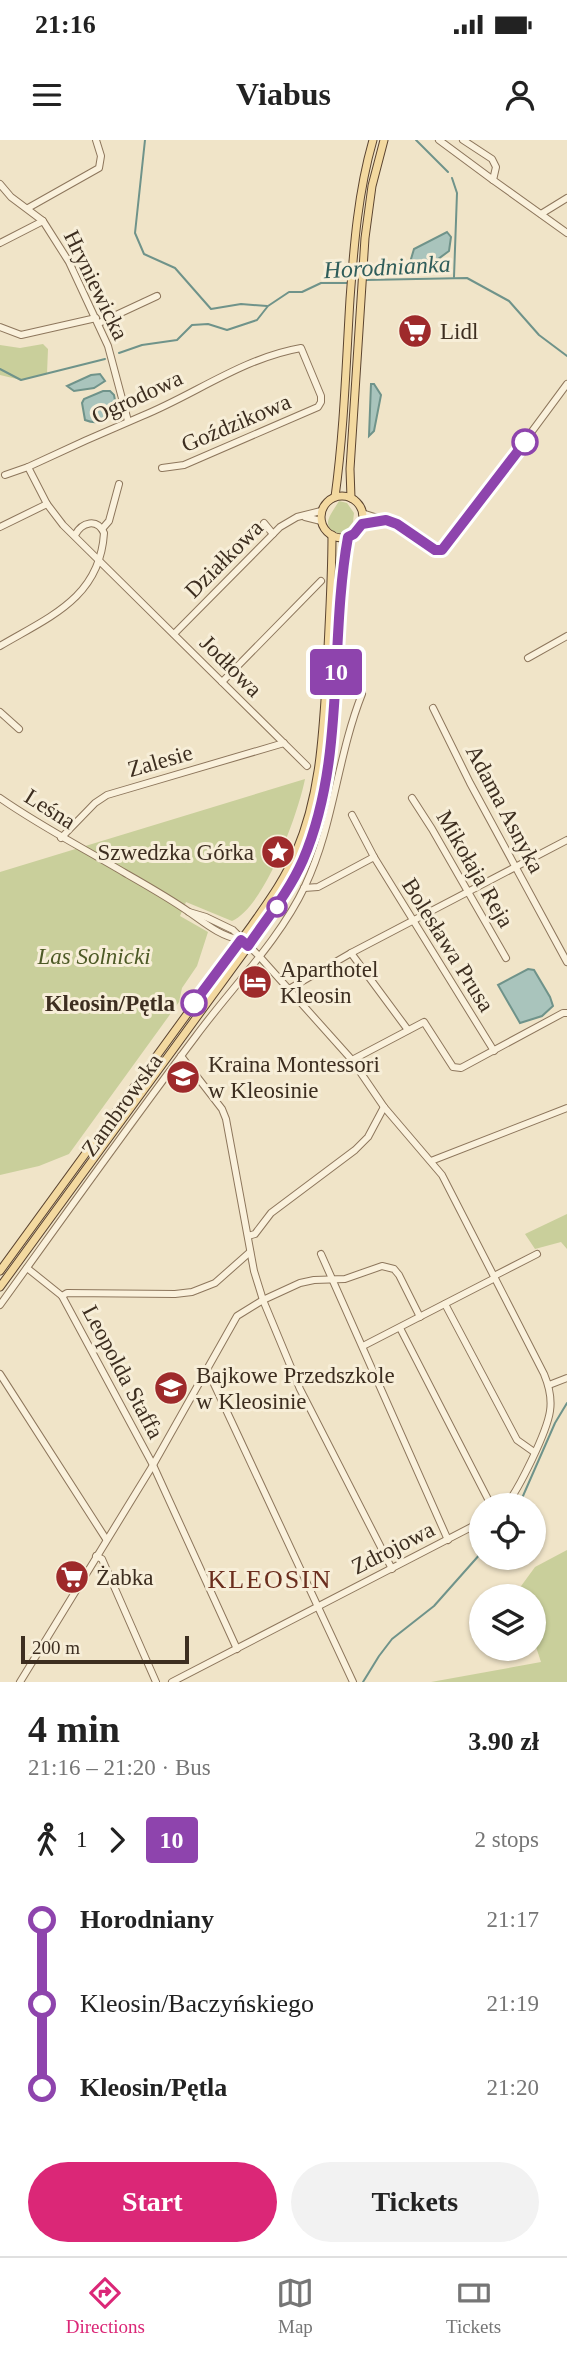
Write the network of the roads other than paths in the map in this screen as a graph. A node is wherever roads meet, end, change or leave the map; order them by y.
1 (96, 140) edge
2 (373, 140) edge
3 (384, 140) edge
4 (439, 140) edge
5 (463, 140) edge
6 (493, 180) junction
7 (0, 184) edge
8 (567, 198) edge
9 (27, 208) junction
10 (541, 214) junction
11 (43, 221) junction
12 (567, 233) edge
13 (0, 243) edge
14 (157, 296) dead end
15 (97, 321) junction
16 (0, 327) edge
17 (566, 389) edge
18 (321, 402) joint
19 (128, 421) junction
20 (28, 467) junction
21 (162, 468) dead end
22 (5, 475) dead end
23 (119, 484) dead end
24 (335, 497) junction
25 (351, 498) junction
26 (47, 504) junction
27 (321, 511) junction
28 (362, 513) junction
29 (304, 516) junction
30 (386, 520) junction
31 (321, 521) junction
32 (264, 523) dead end
33 (362, 524) junction
34 (0, 527) edge
35 (102, 529) junction
36 (273, 534) junction
37 (75, 535) junction
38 (332, 536) junction
39 (348, 537) junction
40 (100, 560) junction
41 (321, 581) dead end
42 (174, 634) junction
43 (567, 636) edge
44 (0, 646) edge
45 (528, 658) dead end
46 (222, 682) junction
47 (362, 694) dead end
48 (433, 708) dead end
49 (0, 712) edge
50 (19, 729) dead end
51 (284, 743) junction
52 (307, 766) dead end
53 (321, 776) junction
54 (0, 798) edge
55 (412, 798) dead end
56 (352, 816) dead end
57 (61, 838) junction
58 (565, 840) edge
59 (374, 857) junction
60 (515, 866) junction
61 (304, 888) junction
62 (467, 891) junction
63 (412, 920) junction
64 (241, 940) junction
65 (248, 946) junction
66 (351, 953) junction
67 (259, 956) junction
68 (506, 958) dead end
69 (567, 962) edge
70 (289, 989) junction
71 (567, 1013) edge
72 (408, 1030) junction
73 (494, 1051) junction
74 (181, 1056) junction
75 (352, 1060) junction
76 (384, 1107) junction
77 (567, 1108) edge
78 (431, 1161) junction
79 (247, 1236) junction
80 (250, 1252) junction
81 (321, 1254) dead end
82 (537, 1254) dead end
83 (27, 1269) junction
84 (0, 1271) edge
85 (495, 1277) junction
86 (331, 1279) junction
87 (0, 1287) edge
88 (62, 1296) junction
89 (263, 1300) junction
90 (445, 1304) junction
91 (0, 1305) edge
92 (420, 1317) junction
93 (400, 1328) junction
94 (363, 1346) junction
95 (207, 1369) junction
96 (0, 1374) edge
97 (567, 1378) edge
98 (548, 1385) junction
99 (534, 1452) junction
100 (153, 1465) junction
101 (485, 1493) edge
102 (514, 1493) edge
103 (469, 1529) edge
104 (106, 1539) junction
105 (448, 1540) junction
106 (96, 1556) junction
107 (392, 1569) junction
108 (318, 1606) junction
109 (237, 1649) junction
110 (20, 1682) edge
111 (156, 1682) edge
112 (172, 1682) edge
113 (353, 1682) edge

1 - 9 street
2 - 24 main road
3 - 25 main road
4 - 6 street
5 - 6 street
6 - 10 street
7 - 9 street, Hryniewicka
8 - 10 street
9 - 11 street, Hryniewicka
10 - 12 street
11 - 13 street
11 - 15 street, Hryniewicka
14 - 15 street
15 - 16 street
15 - 19 street, Hryniewicka
17 - 30 street
18 - 19 street, Ogrodowa
18 - 21 street, Goździkowa
19 - 20 street, Ogrodowa
20 - 22 street, Ogrodowa
20 - 26 street
23 - 35 street
24 - 25 main road
24 - 27 main road
25 - 28 main road
26 - 34 street
26 - 37 street, Jodłowa
27 - 29 street, Działkowa
27 - 31 main road
28 - 30 street
28 - 33 main road
29 - 31 street
29 - 36 street, Działkowa
30 - 33 street
31 - 38 main road
32 - 36 street
33 - 39 main road
35 - 37 street
35 - 40 street
36 - 42 street, Działkowa
37 - 40 street, Jodłowa
38 - 39 main road
38 - 53 main road
39 - 53 main road
40 - 42 street, Jodłowa
40 - 44 street
41 - 46 street
42 - 46 street, Jodłowa
43 - 45 street
46 - 51 street, Jodłowa
47 - 61 street, Zambrowska
48 - 60 street, Adama Asnyka
49 - 50 street
51 - 52 street, Jodłowa
51 - 57 street, Zalesie
53 - 64 main road, Zambrowska
53 - 65 main road, Zambrowska
54 - 57 street, Leśna
55 - 62 street, Mikołaja Reja
56 - 59 street, Bolesława Prusa
57 - 64 street, Leśna
58 - 60 street
59 - 61 street
59 - 63 street, Bolesława Prusa
60 - 62 street
60 - 69 street, Adama Asnyka
61 - 67 street, Zambrowska
62 - 63 street
62 - 68 street, Mikołaja Reja
63 - 66 street
63 - 73 street, Bolesława Prusa
64 - 65 street, Leśna
64 - 84 main road, Zambrowska
65 - 67 street, Leśna
65 - 87 main road, Zambrowska
66 - 70 street
66 - 72 street
67 - 70 street, Leśna
67 - 74 street, Zambrowska
70 - 75 street, Leśna
71 - 73 street
72 - 73 street
72 - 75 street
74 - 79 street
74 - 83 street, Zambrowska
75 - 76 street, Leśna
76 - 78 street, Leśna
76 - 79 street
77 - 78 street
78 - 85 street, Leśna
79 - 80 street
80 - 88 street
80 - 89 street
81 - 86 street
82 - 85 street
83 - 88 street
83 - 91 street, Zambrowska
85 - 90 street
85 - 98 street, Leśna
86 - 89 street
86 - 92 street
86 - 94 street
88 - 100 street, Leopolda Staffa
89 - 95 street
89 - 107 street
90 - 92 street
90 - 99 street
92 - 93 street
93 - 94 street
93 - 101 street
94 - 105 street
95 - 100 street
95 - 108 street
96 - 104 street
97 - 98 street
98 - 99 street
99 - 102 street
100 - 104 street
100 - 109 street, Leopolda Staffa
103 - 105 street, Zdrojowa
104 - 106 street
105 - 107 street, Zdrojowa
106 - 110 street
106 - 111 street
107 - 108 street, Zdrojowa
108 - 109 street, Zdrojowa
108 - 113 street
109 - 112 street, Zdrojowa

